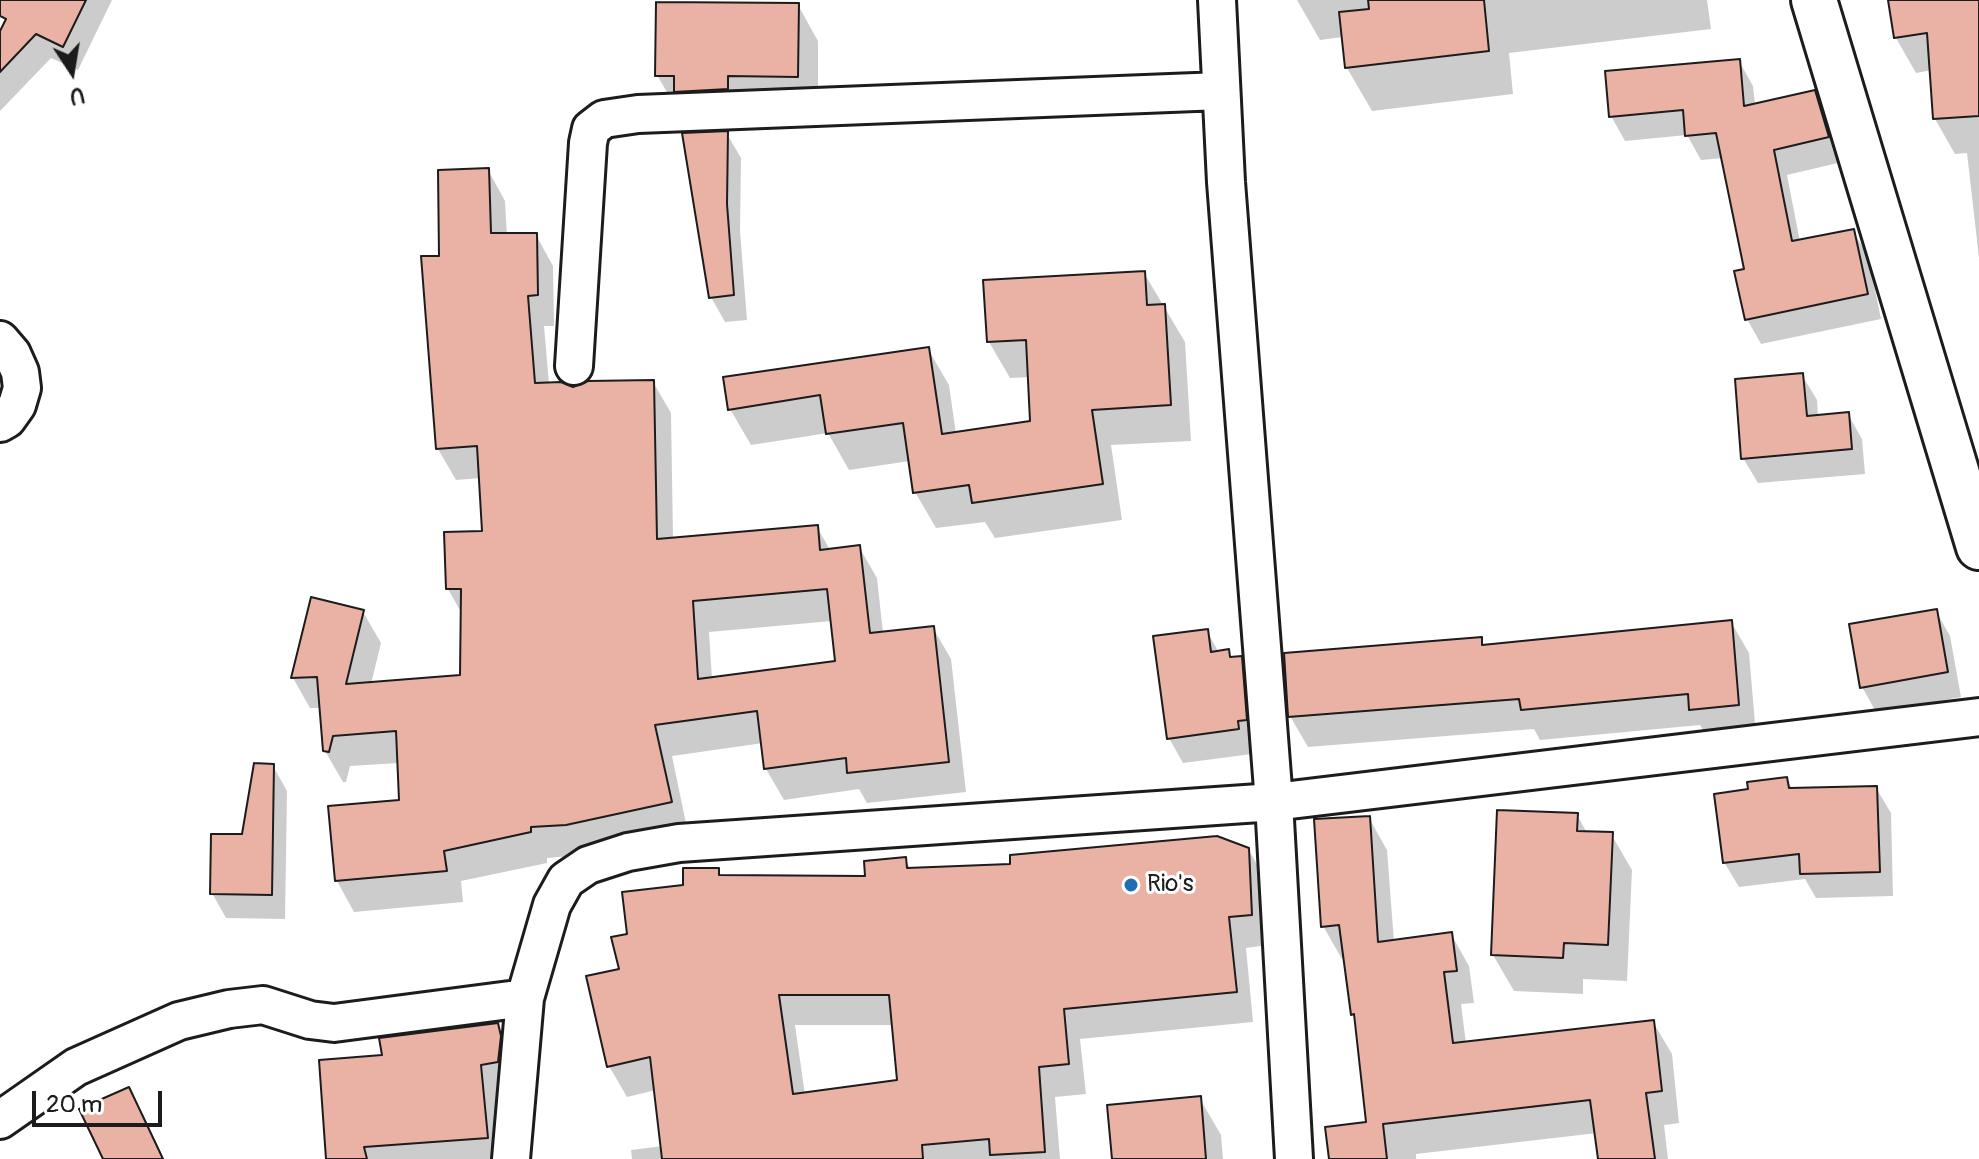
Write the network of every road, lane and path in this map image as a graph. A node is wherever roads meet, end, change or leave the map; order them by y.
1 (1217, 0) edge
2 (1814, 0) edge
3 (1221, 91) junction
4 (0, 340) edge
5 (574, 366) dead end
6 (0, 423) edge
7 (1979, 547) edge
8 (1979, 717) edge
9 (1274, 802) junction
10 (525, 998) junction
11 (0, 1120) edge
12 (511, 1159) edge
13 (1294, 1159) edge

1 - 3 street
2 - 7 street
3 - 5 street
3 - 9 street
4 - 6 street
8 - 9 street
9 - 10 street
9 - 13 street
10 - 11 street
10 - 12 street

